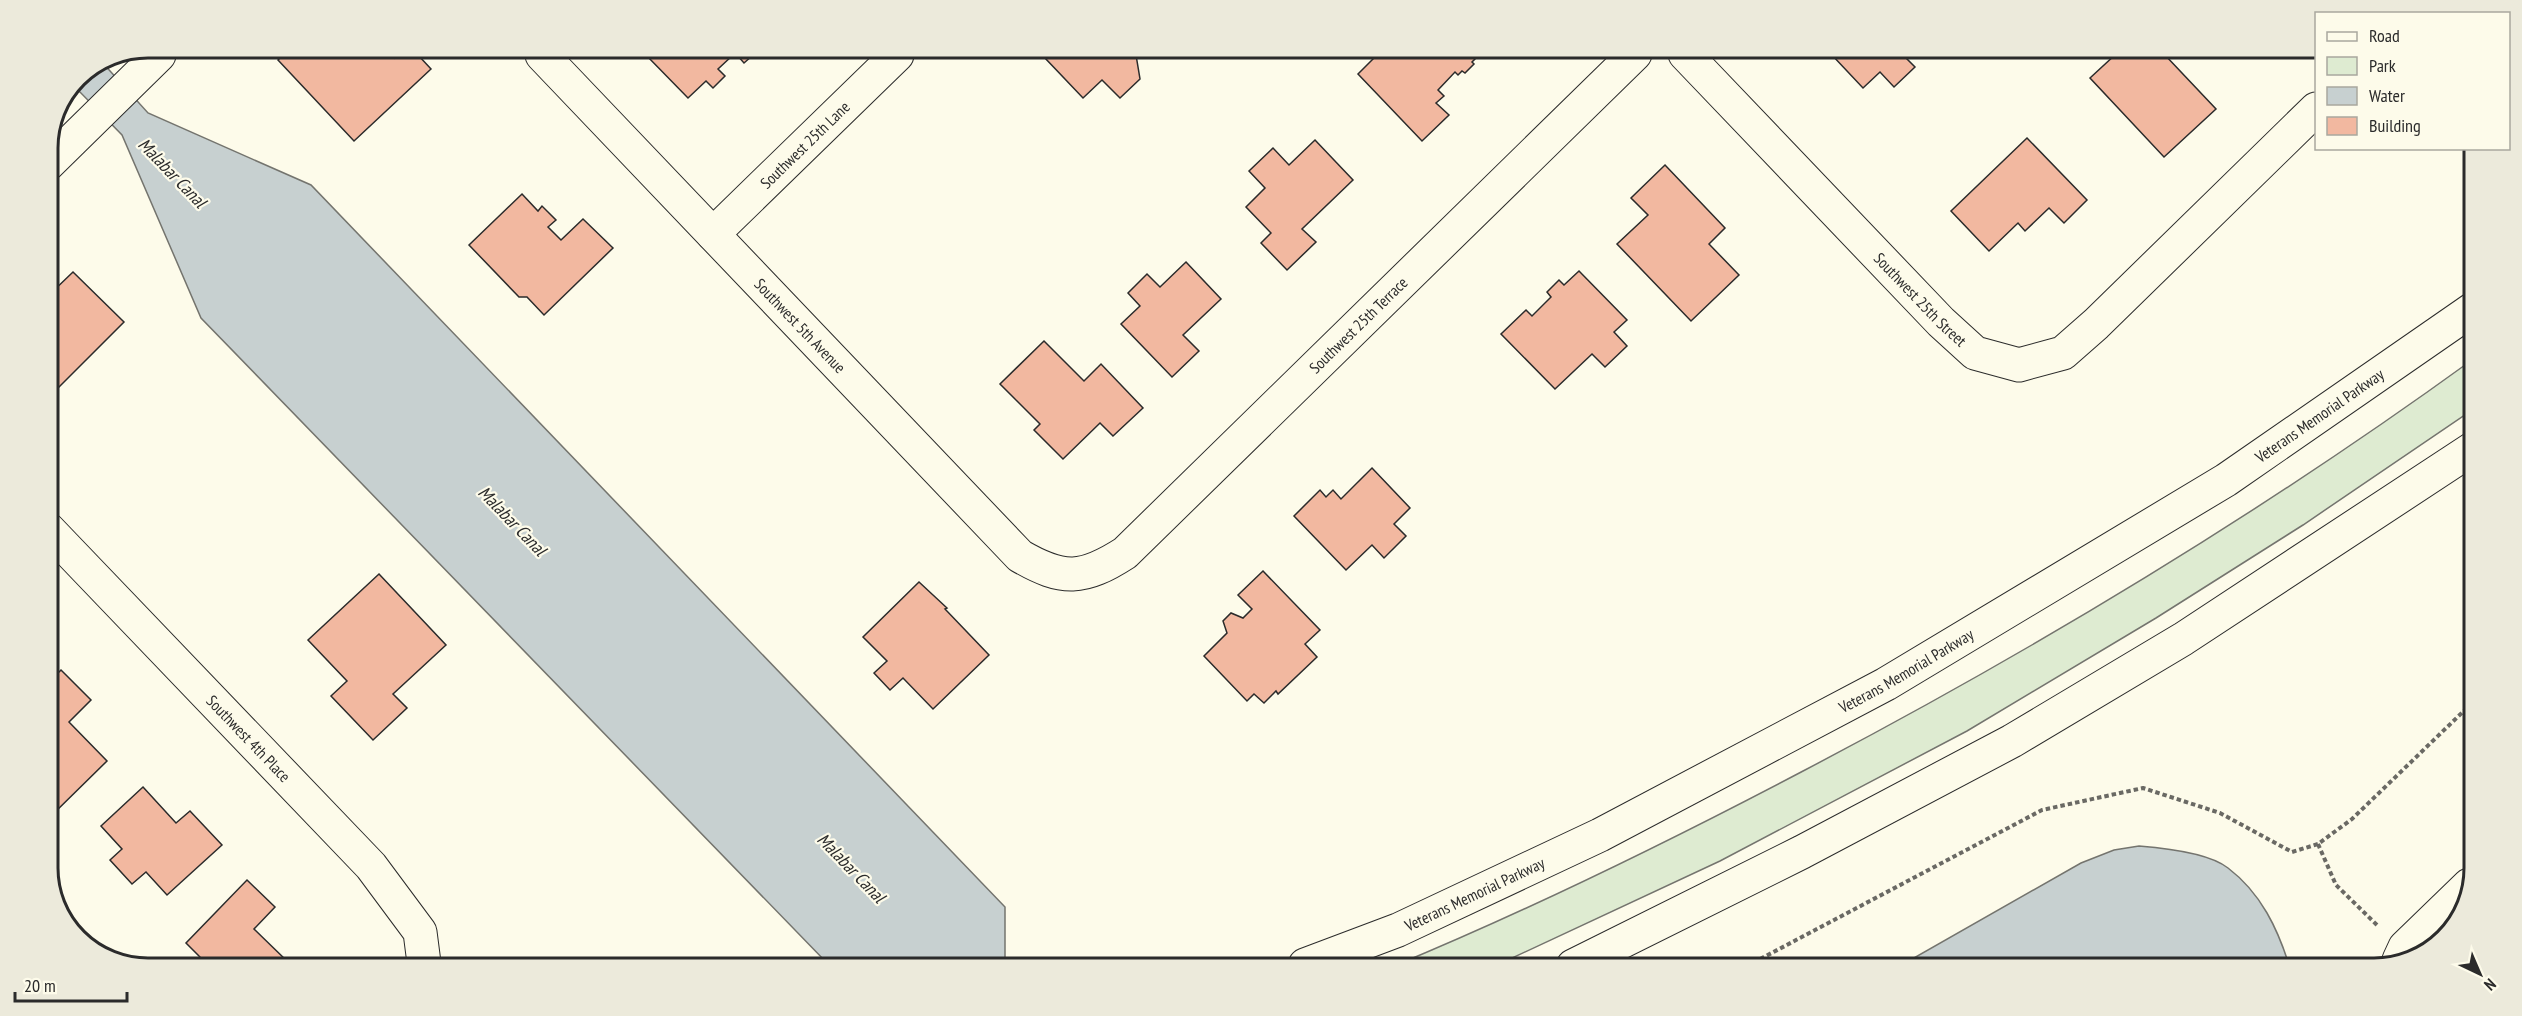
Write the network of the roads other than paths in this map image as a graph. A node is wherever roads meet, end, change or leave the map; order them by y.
1 (156, 59) edge
2 (546, 59) edge
3 (893, 59) edge
4 (1630, 59) edge
5 (1690, 59) edge
6 (2315, 110) edge
7 (58, 154) edge
8 (713, 234) junction
9 (2463, 316) edge
10 (2463, 455) edge
11 (59, 540) edge
12 (1071, 575) joint
13 (2459, 895) edge
14 (2404, 952) edge
15 (423, 958) edge
16 (1324, 958) edge
17 (1589, 958) edge

1 - 7 main road
2 - 8 main road, Southwest 5th Avenue
3 - 8 main road, Southwest 25th Lane
4 - 12 main road, Southwest 25th Terrace
5 - 6 main road, Southwest 25th Street
8 - 12 main road, Southwest 5th Avenue
9 - 16 main road, Veterans Memorial Parkway
10 - 17 main road
11 - 15 main road, Southwest 4th Place
13 - 14 main road

